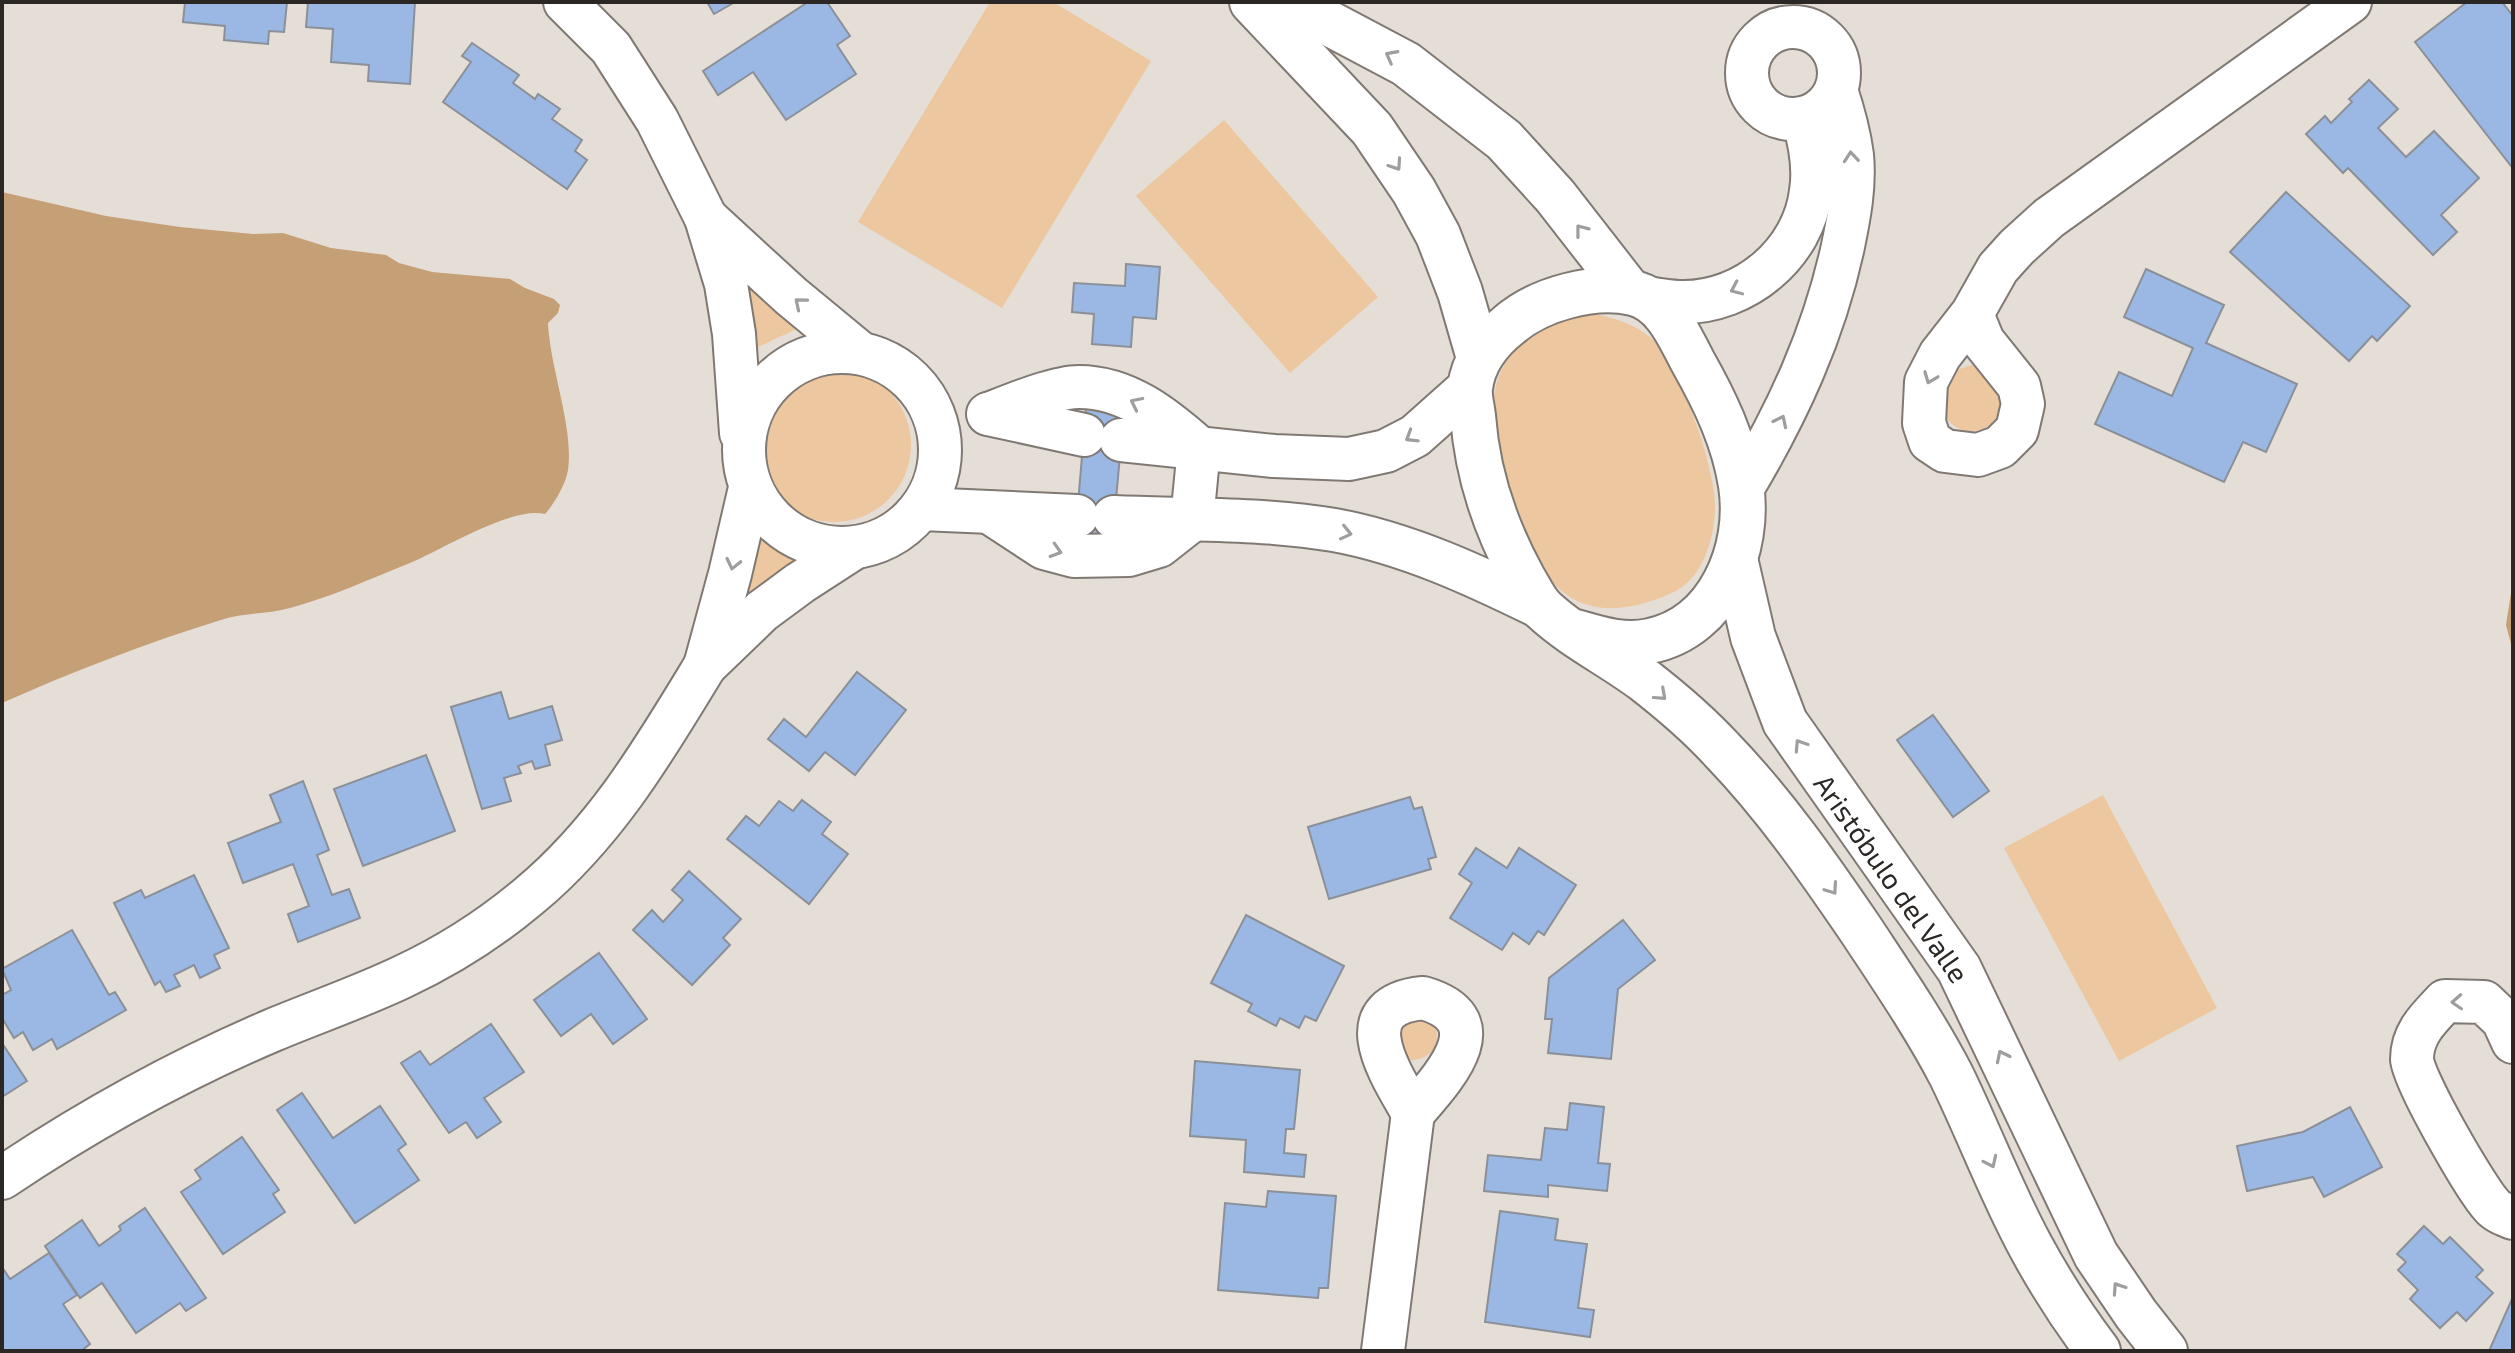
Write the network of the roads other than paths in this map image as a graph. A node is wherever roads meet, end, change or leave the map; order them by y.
1 (565, 2) edge
2 (1252, 2) edge
3 (1289, 2) edge
4 (2350, 2) edge
5 (1786, 15) edge
6 (1836, 90) junction
7 (1803, 118) junction
8 (706, 218) junction
9 (1772, 268) junction
10 (1640, 295) junction
11 (1828, 304) junction
12 (1972, 314) dead end
13 (860, 353) junction
14 (1475, 372) junction
15 (924, 395) junction
16 (989, 414) junction
17 (742, 446) junction
18 (1199, 448) junction
19 (750, 488) junction
20 (1742, 489) junction
21 (922, 509) junction
22 (989, 512) junction
23 (1192, 520) junction
24 (854, 548) junction
25 (1736, 563) junction
26 (1540, 607) junction
27 (1576, 632) junction
28 (705, 666) junction
29 (2513, 1042) edge
30 (1413, 1113) dead end
31 (2, 1178) edge
32 (2513, 1218) edge
33 (1383, 1351) edge
34 (2098, 1351) edge
35 (2165, 1351) edge

1 - 8 street
2 -> 14 street
10 -> 3 street
4 - 12 street
5 - 6 street
5 - 7 street
6 - 7 street
11 -> 6 street
7 - 9 street
13 -> 8 street
8 - 17 street
9 -> 10 street
9 - 11 street
10 - 14 street
10 - 20 street
20 -> 11 street
13 - 15 street
13 - 17 street
14 -> 18 street
14 - 26 street
15 - 16 street
15 - 21 street
16 - 18 street
18 -> 16 street
17 - 19 street
18 - 23 street
19 - 24 street
19 -> 28 street
20 - 25 street
21 - 22 street
21 - 24 street
22 - 23 street
22 -> 23 street
23 -> 26 street
24 - 28 street
25 - 27 street
35 -> 25 street, Aristóbulo del Valle
26 - 27 street, Aristóbulo del Valle
27 -> 34 street, Aristóbulo del Valle
28 - 31 street
29 -> 32 street
30 - 33 street

